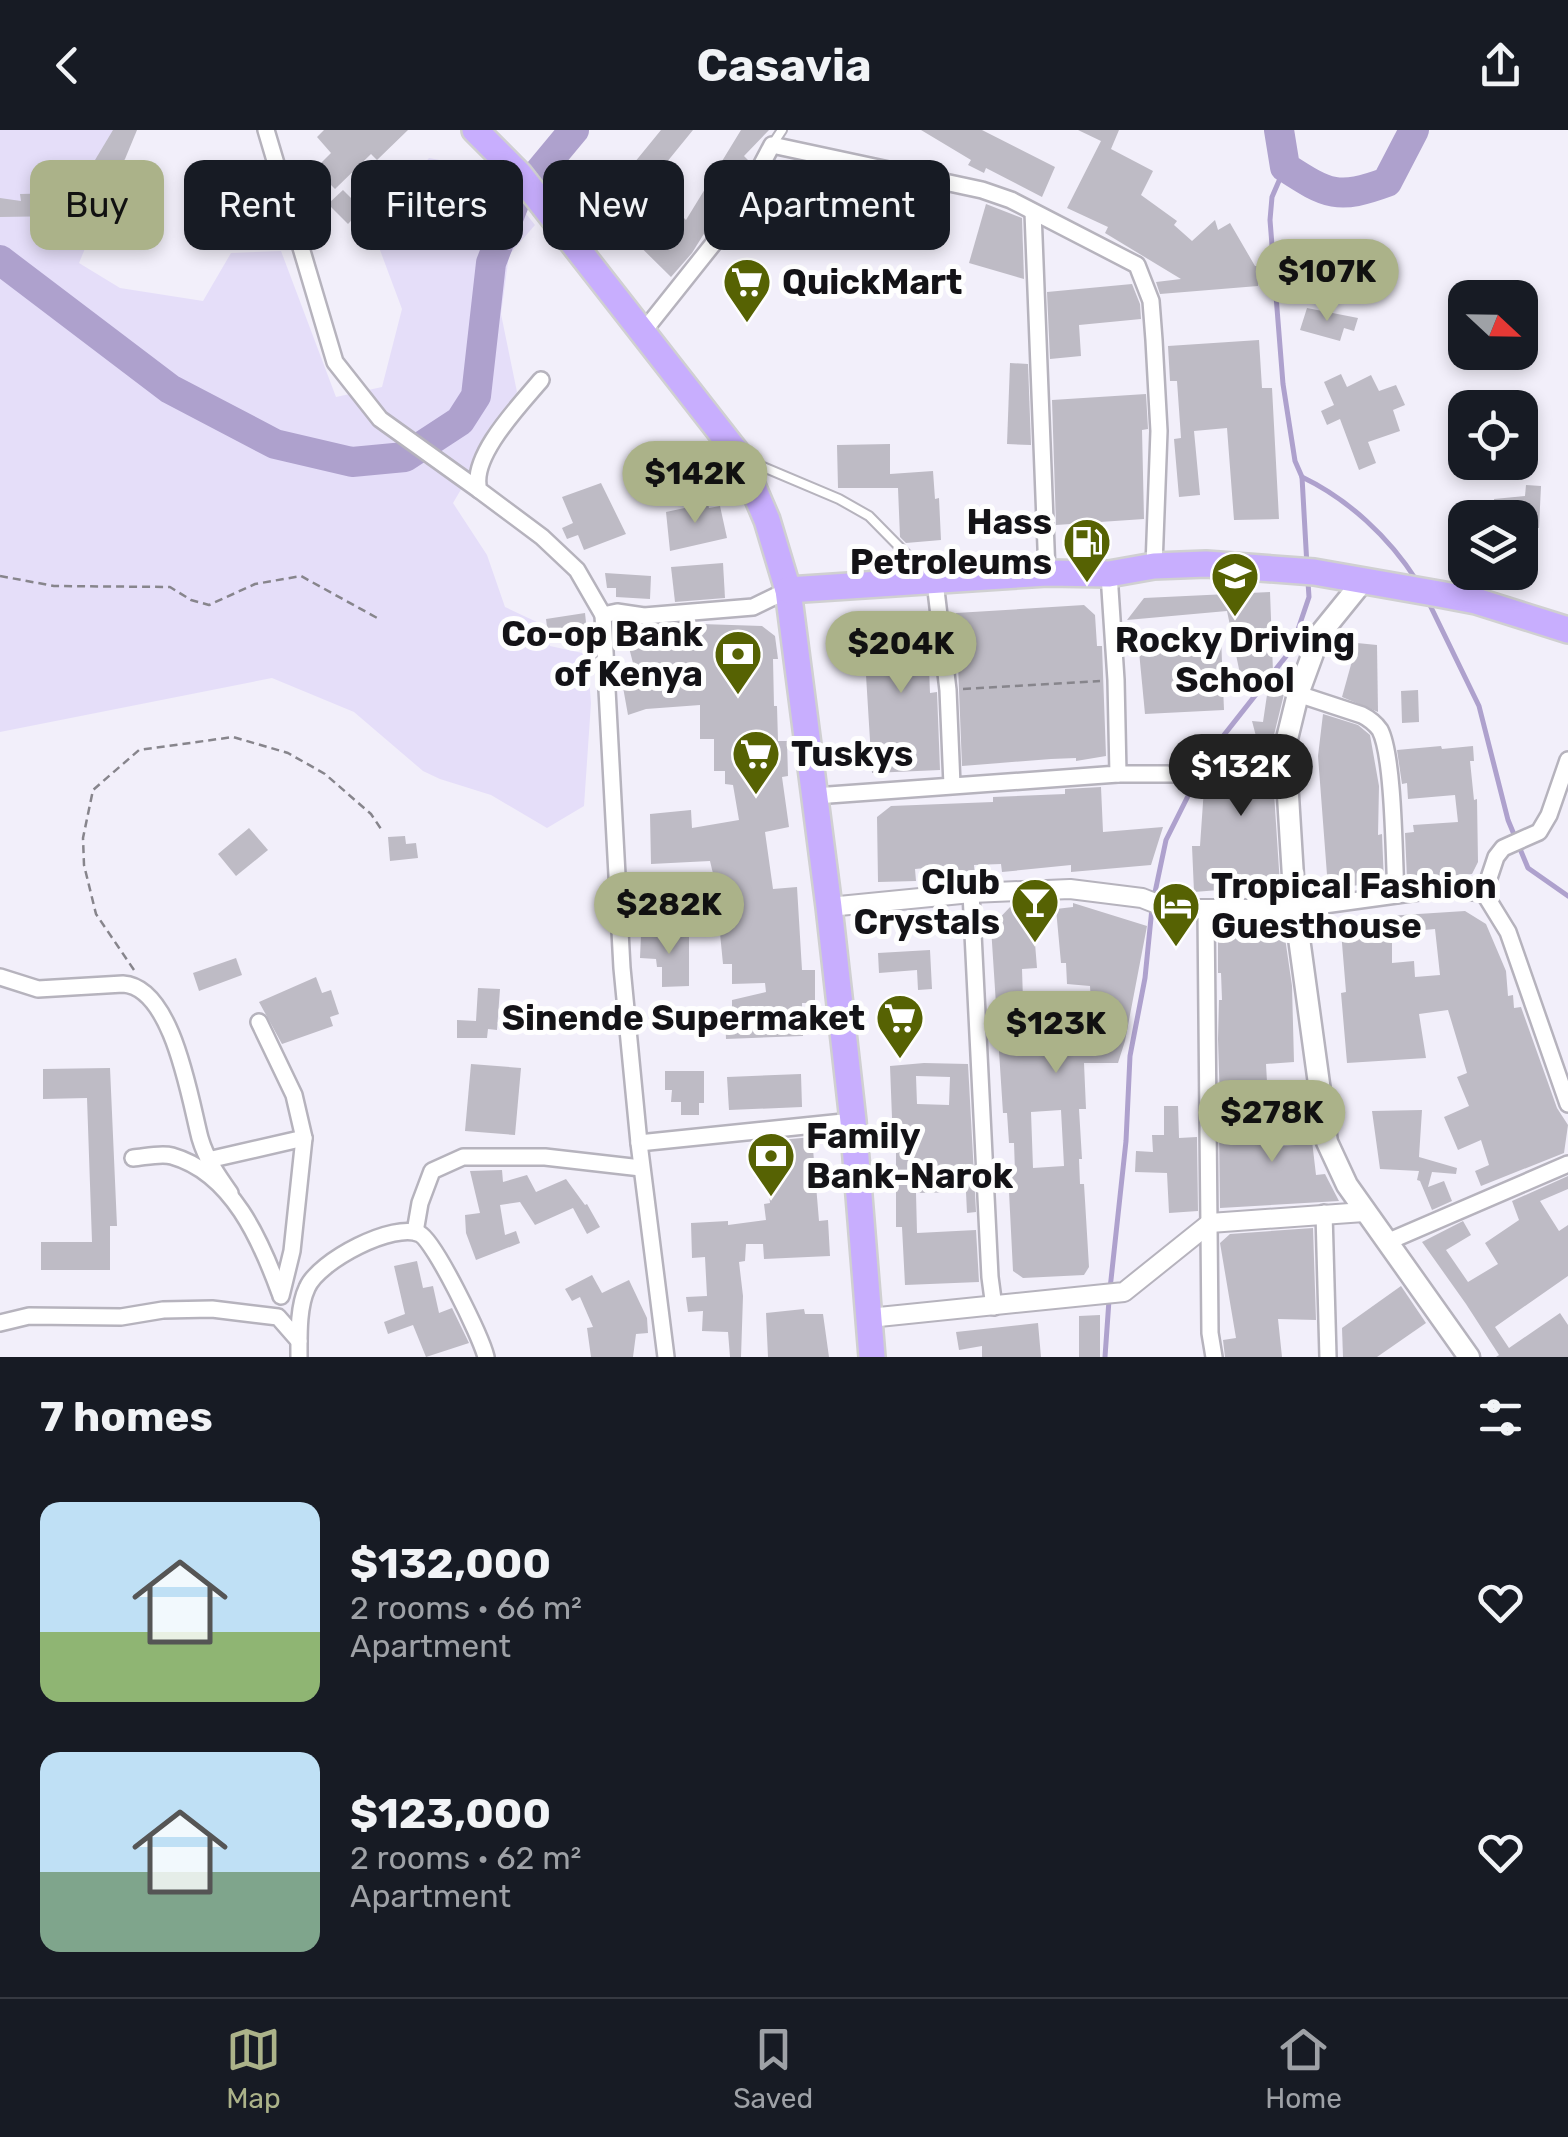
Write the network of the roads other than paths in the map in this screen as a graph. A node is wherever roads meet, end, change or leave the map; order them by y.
1 (266, 130) edge
2 (475, 130) edge
3 (782, 130) edge
4 (772, 145) junction
5 (1033, 212) junction
6 (643, 332) junction
7 (541, 380) dead end
8 (740, 457) junction
9 (480, 490) junction
10 (1154, 566) junction
11 (1047, 574) junction
12 (1109, 574) junction
13 (1362, 581) junction
14 (935, 582) junction
15 (788, 590) junction
16 (603, 615) junction
17 (1568, 630) edge
18 (1298, 694) junction
19 (1568, 760) edge
20 (1118, 774) junction
21 (1174, 774) dead end
22 (952, 785) junction
23 (814, 796) junction
24 (971, 893) junction
25 (1484, 893) junction
26 (1396, 895) junction
27 (828, 907) junction
28 (1206, 910) junction
29 (1295, 910) junction
30 (0, 977) edge
31 (259, 1022) dead end
32 (1568, 1104) edge
33 (853, 1121) junction
34 (304, 1138) junction
35 (640, 1143) junction
36 (133, 1158) dead end
37 (208, 1160) junction
38 (1568, 1164) edge
39 (641, 1168) junction
40 (230, 1194) junction
41 (1364, 1212) junction
42 (1324, 1213) junction
43 (1210, 1223) junction
44 (415, 1232) junction
45 (1388, 1242) junction
46 (280, 1296) junction
47 (994, 1307) junction
48 (278, 1317) junction
49 (869, 1318) junction
50 (0, 1323) edge
51 (299, 1349) edge
52 (486, 1357) edge
53 (666, 1357) edge
54 (872, 1357) edge
55 (1214, 1357) edge
56 (1328, 1357) edge
57 (1470, 1357) edge

1 - 9 street
2 - 6 highway
3 - 4 lane
4 - 5 street
4 - 6 street
5 - 10 street
5 - 11 street
6 - 8 highway
7 - 9 street
8 - 14 lane
8 - 15 highway
9 - 16 street
10 - 12 highway
10 - 13 highway
11 - 12 highway
11 - 14 highway
12 - 20 street
13 - 17 highway
13 - 18 main road
14 - 15 highway
14 - 22 street
15 - 16 street
15 - 23 highway
16 - 35 street
18 - 26 street
18 - 29 main road
19 - 25 street
20 - 21 street
20 - 22 street
22 - 23 street
23 - 27 highway
24 - 27 street
24 - 28 street
24 - 47 street
25 - 26 street
25 - 32 street
26 - 29 street
27 - 33 highway
28 - 29 street
28 - 43 street
29 - 41 main road
30 - 37 street
31 - 34 street
33 - 35 street
33 - 49 highway
34 - 37 street
34 - 46 street
35 - 39 street
36 - 40 street
37 - 40 street
38 - 45 street
39 - 44 street
39 - 53 street
40 - 46 street
41 - 42 street
41 - 45 main road
42 - 43 street
42 - 56 street
43 - 47 street
43 - 55 street
44 - 51 street
44 - 52 street
45 - 57 main road
46 - 48 street
47 - 49 street
48 - 50 street
48 - 51 street
49 - 54 highway

